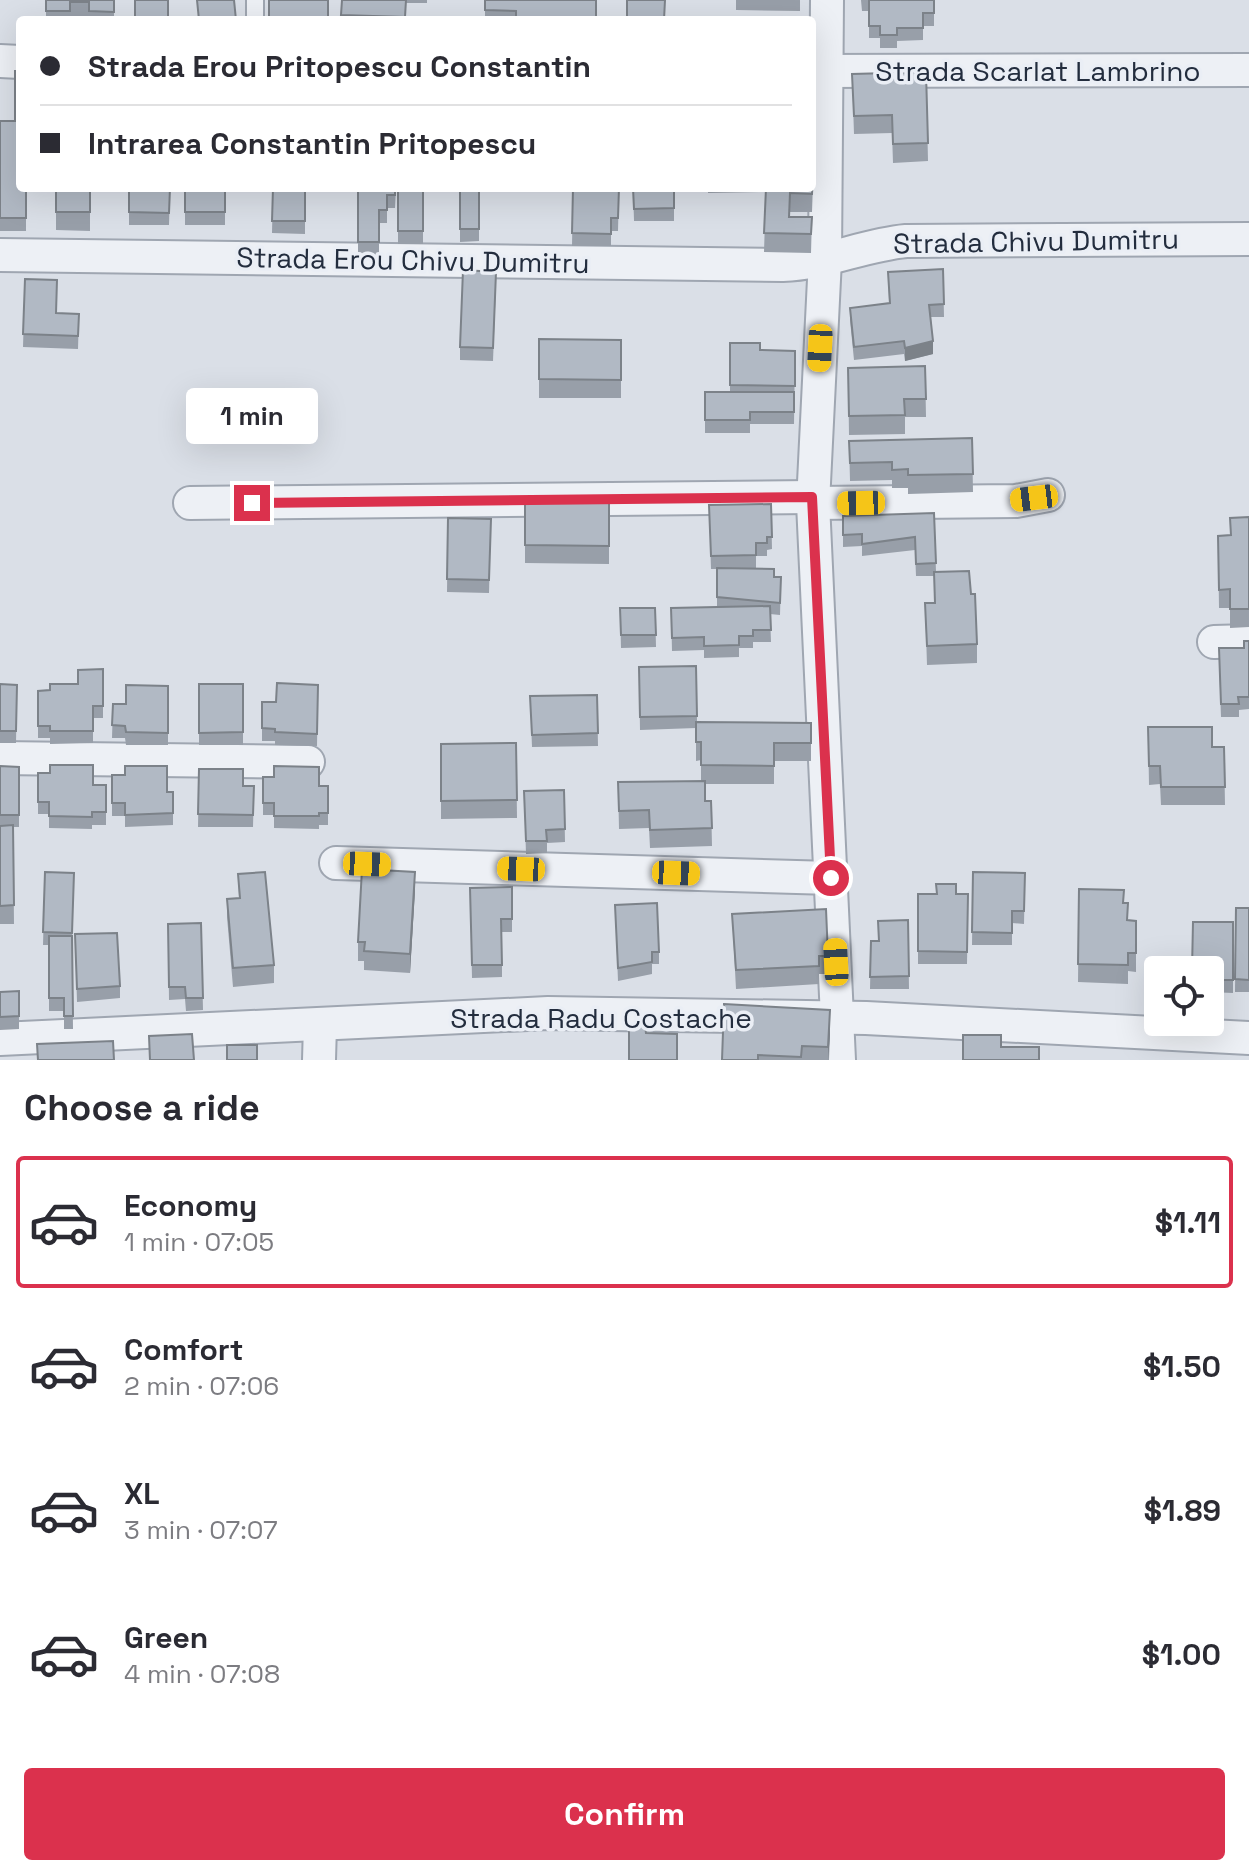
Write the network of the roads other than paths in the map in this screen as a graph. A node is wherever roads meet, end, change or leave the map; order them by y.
1 (827, 0) edge
2 (1249, 70) edge
3 (820, 71) edge
4 (1249, 239) edge
5 (0, 255) edge
6 (825, 259) junction
7 (1048, 495) dead end
8 (812, 500) junction
9 (190, 503) dead end
10 (1249, 641) edge
11 (1214, 642) dead end
12 (0, 758) edge
13 (308, 762) dead end
14 (336, 863) dead end
15 (831, 878) junction
16 (839, 1017) junction
17 (320, 1025) junction
18 (1249, 1038) edge
19 (0, 1039) edge
20 (319, 1060) edge
21 (839, 1060) edge

1 - 3 street
2 - 3 street, Strada Scarlat Lambrino
3 - 6 street
4 - 6 street, Strada Chivu Dumitru
5 - 6 street, Strada Erou Chivu Dumitru
6 - 8 street
7 - 8 street
8 - 9 street
8 - 15 street
10 - 11 street
12 - 13 street
14 - 15 street
15 - 16 street
16 - 17 street, Strada Radu Costache
16 - 18 street, Strada Radu Costache
16 - 21 street
17 - 19 street, Strada Radu Costache
17 - 20 street

